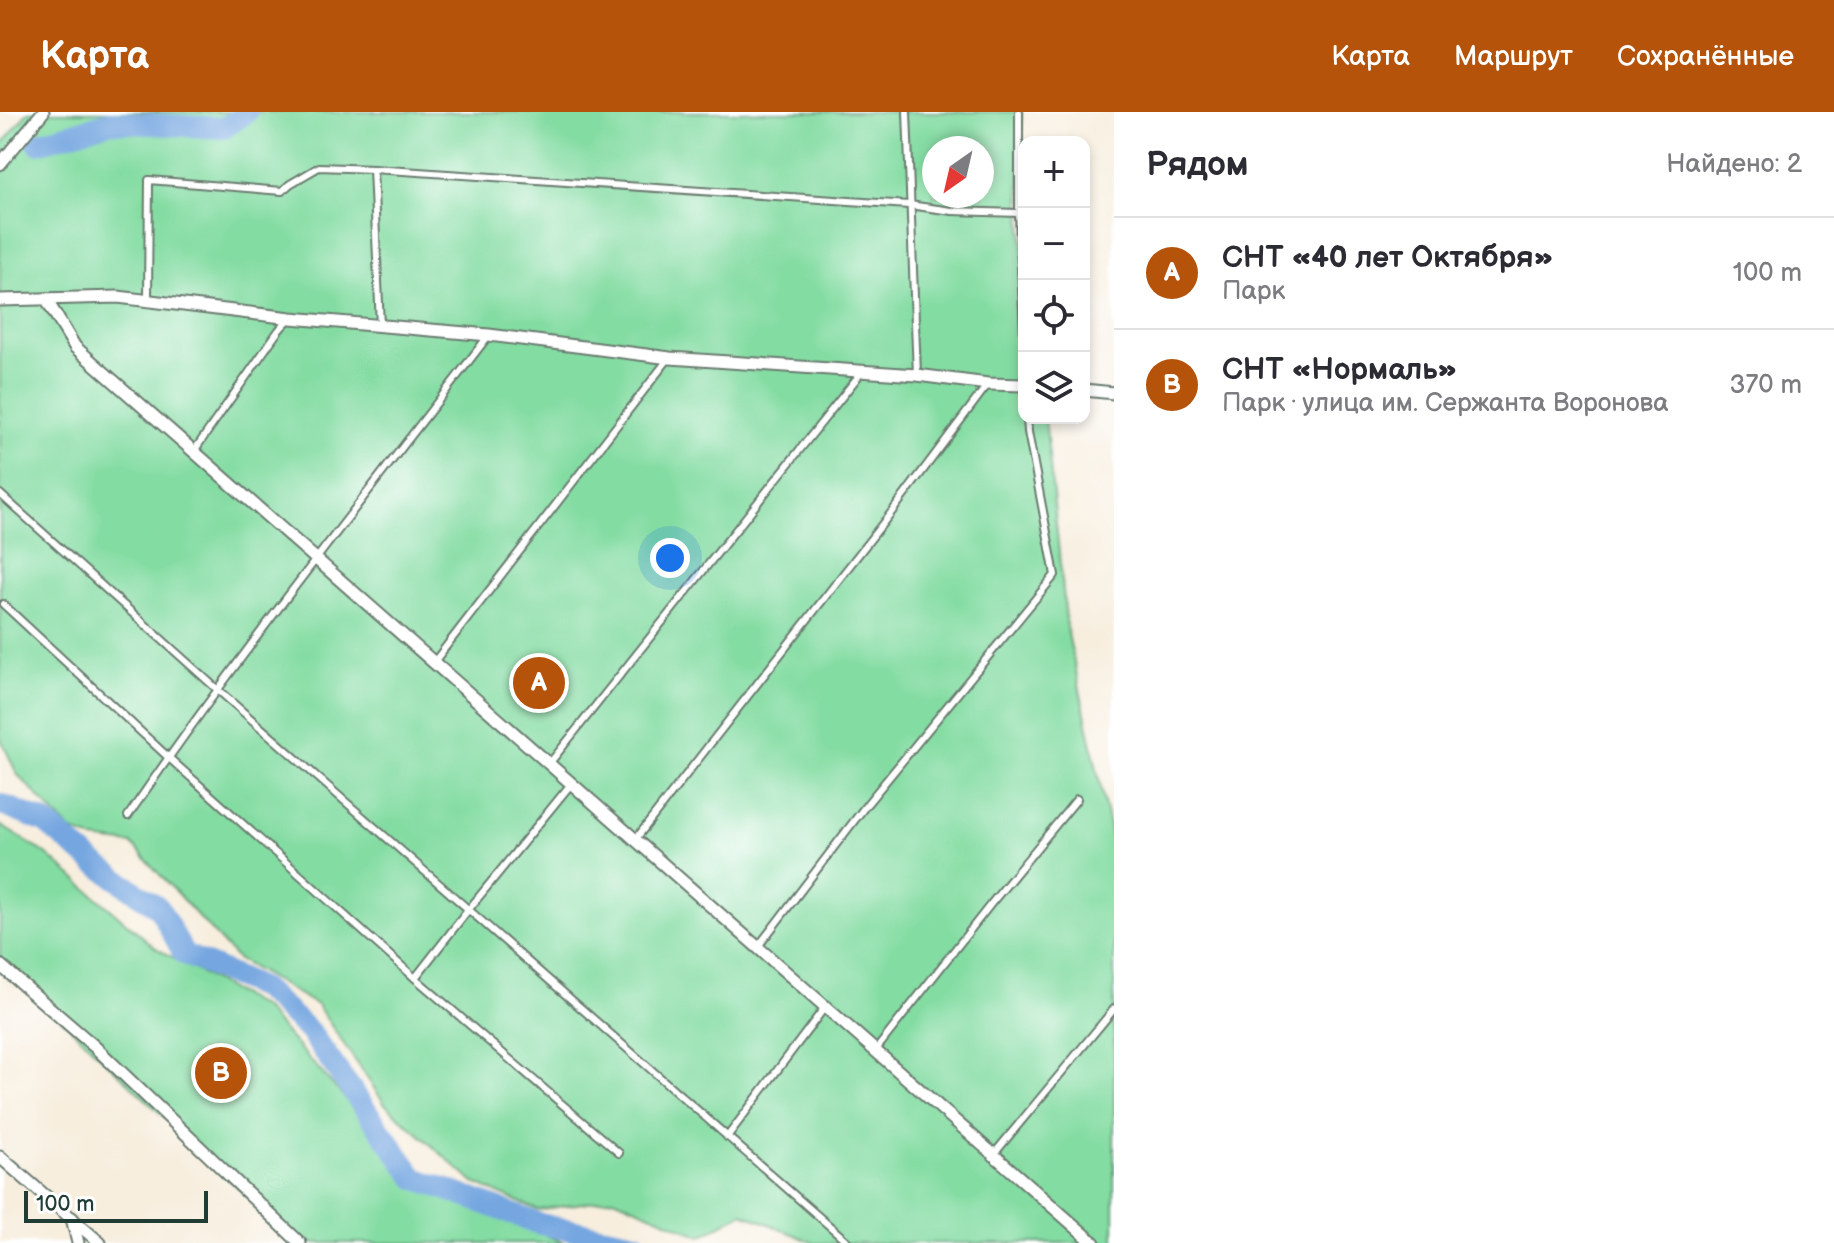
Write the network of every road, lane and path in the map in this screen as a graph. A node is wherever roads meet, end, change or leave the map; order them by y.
1 (43, 112) edge
2 (907, 112) edge
3 (1019, 112) edge
4 (0, 164) edge
5 (373, 169) junction
6 (909, 205) junction
7 (1019, 208) edge
8 (1018, 213) edge
9 (46, 299) junction
10 (0, 300) edge
11 (148, 300) junction
12 (291, 318) junction
13 (380, 326) junction
14 (489, 335) junction
15 (670, 358) junction
16 (862, 371) junction
17 (917, 375) junction
18 (988, 384) junction
19 (1018, 385) edge
20 (1090, 391) edge
21 (1114, 393) edge
22 (1027, 424) edge
23 (194, 451) junction
24 (0, 494) edge
25 (317, 559) junction
26 (3, 604) dead end
27 (434, 662) junction
28 (218, 690) junction
29 (168, 757) junction
30 (549, 764) junction
31 (571, 784) junction
32 (1077, 799) dead end
33 (128, 816) dead end
34 (635, 840) junction
35 (469, 909) junction
36 (757, 948) junction
37 (0, 965) edge
38 (415, 978) junction
39 (825, 1007) junction
40 (1114, 1009) edge
41 (875, 1051) junction
42 (727, 1137) junction
43 (619, 1153) dead end
44 (994, 1154) junction
45 (0, 1157) edge
46 (71, 1217) junction
47 (78, 1243) edge
48 (100, 1243) edge
49 (300, 1243) edge
50 (849, 1243) edge
51 (1094, 1243) edge

1 - 4 street
2 - 6 lane
3 - 7 lane
5 - 6 lane
5 - 11 lane
5 - 13 lane
6 - 8 lane
6 - 17 lane
9 - 10 street
9 - 11 street
9 - 23 street
11 - 12 street
12 - 13 street
12 - 23 lane
13 - 14 street
14 - 15 street
14 - 25 lane
15 - 16 street
15 - 27 lane
16 - 17 street
16 - 30 lane
17 - 18 street
18 - 19 street
18 - 34 lane
20 - 21 street
22 - 36 lane
23 - 25 street
24 - 28 lane
25 - 27 street
25 - 28 lane
26 - 29 lane
27 - 30 street
28 - 29 lane
28 - 35 lane
29 - 33 lane
29 - 38 lane
30 - 31 street
31 - 34 street
31 - 35 lane
32 - 41 lane
34 - 36 street
35 - 38 lane
35 - 42 lane
36 - 39 street
37 - 49 street
38 - 43 lane
39 - 41 street
39 - 42 lane
40 - 44 lane
41 - 44 street
42 - 50 lane
44 - 51 street
45 - 46 street
46 - 47 street
46 - 48 street

